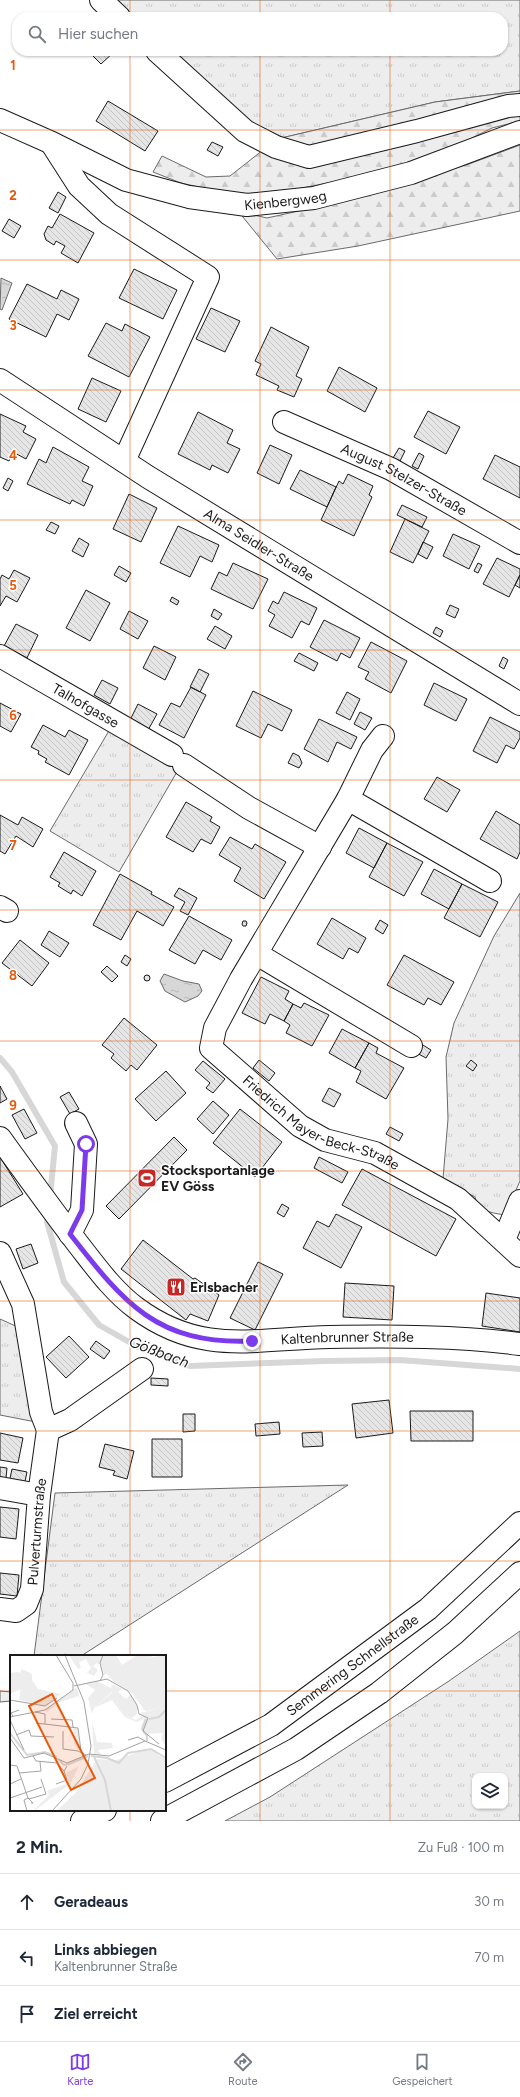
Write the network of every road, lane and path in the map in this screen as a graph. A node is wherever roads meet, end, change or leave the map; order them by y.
1 (100, 0) edge
2 (113, 12) edge
3 (162, 56) edge
4 (520, 105) edge
5 (0, 120) edge
6 (520, 132) edge
7 (52, 143) junction
8 (0, 380) edge
9 (284, 422) dead end
10 (124, 461) junction
11 (520, 543) edge
12 (0, 656) edge
13 (520, 704) edge
14 (383, 736) dead end
15 (348, 798) junction
16 (320, 847) junction
17 (490, 881) dead end
18 (258, 954) junction
19 (411, 1046) dead end
20 (76, 1123) dead end
21 (0, 1138) edge
22 (520, 1201) edge
23 (66, 1228) junction
24 (504, 1240) junction
25 (0, 1253) edge
26 (520, 1256) edge
27 (520, 1344) edge
28 (142, 1369) dead end
29 (48, 1430) junction
30 (0, 1488) edge
31 (39, 1495) junction
32 (520, 1523) edge
33 (520, 1573) edge
34 (0, 1609) edge
35 (166, 1780) edge
36 (103, 1811) edge
37 (82, 1821) edge
38 (162, 1821) edge

1 - 2 main road
3 - 4 main road
5 - 7 main road, Kienbergweg
6 - 7 main road, Kienbergweg
7 - 10 main road
8 - 10 main road, Alma Seidler-Straße
9 - 11 main road, August Stelzer-Straße
10 - 13 main road, Alma Seidler-Straße
12 - 16 main road, Talhofgasse
14 - 15 main road, Friedrich Mayer-Beck-Straße
15 - 16 main road, Friedrich Mayer-Beck-Straße
15 - 17 main road
16 - 18 main road, Friedrich Mayer-Beck-Straße
18 - 19 main road
18 - 24 main road, Friedrich Mayer-Beck-Straße
20 - 23 main road
21 - 23 main road, Kaltenbrunner Straße
22 - 24 main road
23 - 27 main road, Kaltenbrunner Straße
24 - 26 main road, Friedrich Mayer-Beck-Straße
25 - 29 main road
28 - 29 main road
29 - 31 main road, Pulverturmstraße
30 - 31 main road
31 - 34 main road, Pulverturmstraße
32 - 35 main road, Semmering Schnellstraße
33 - 38 main road
36 - 37 main road

